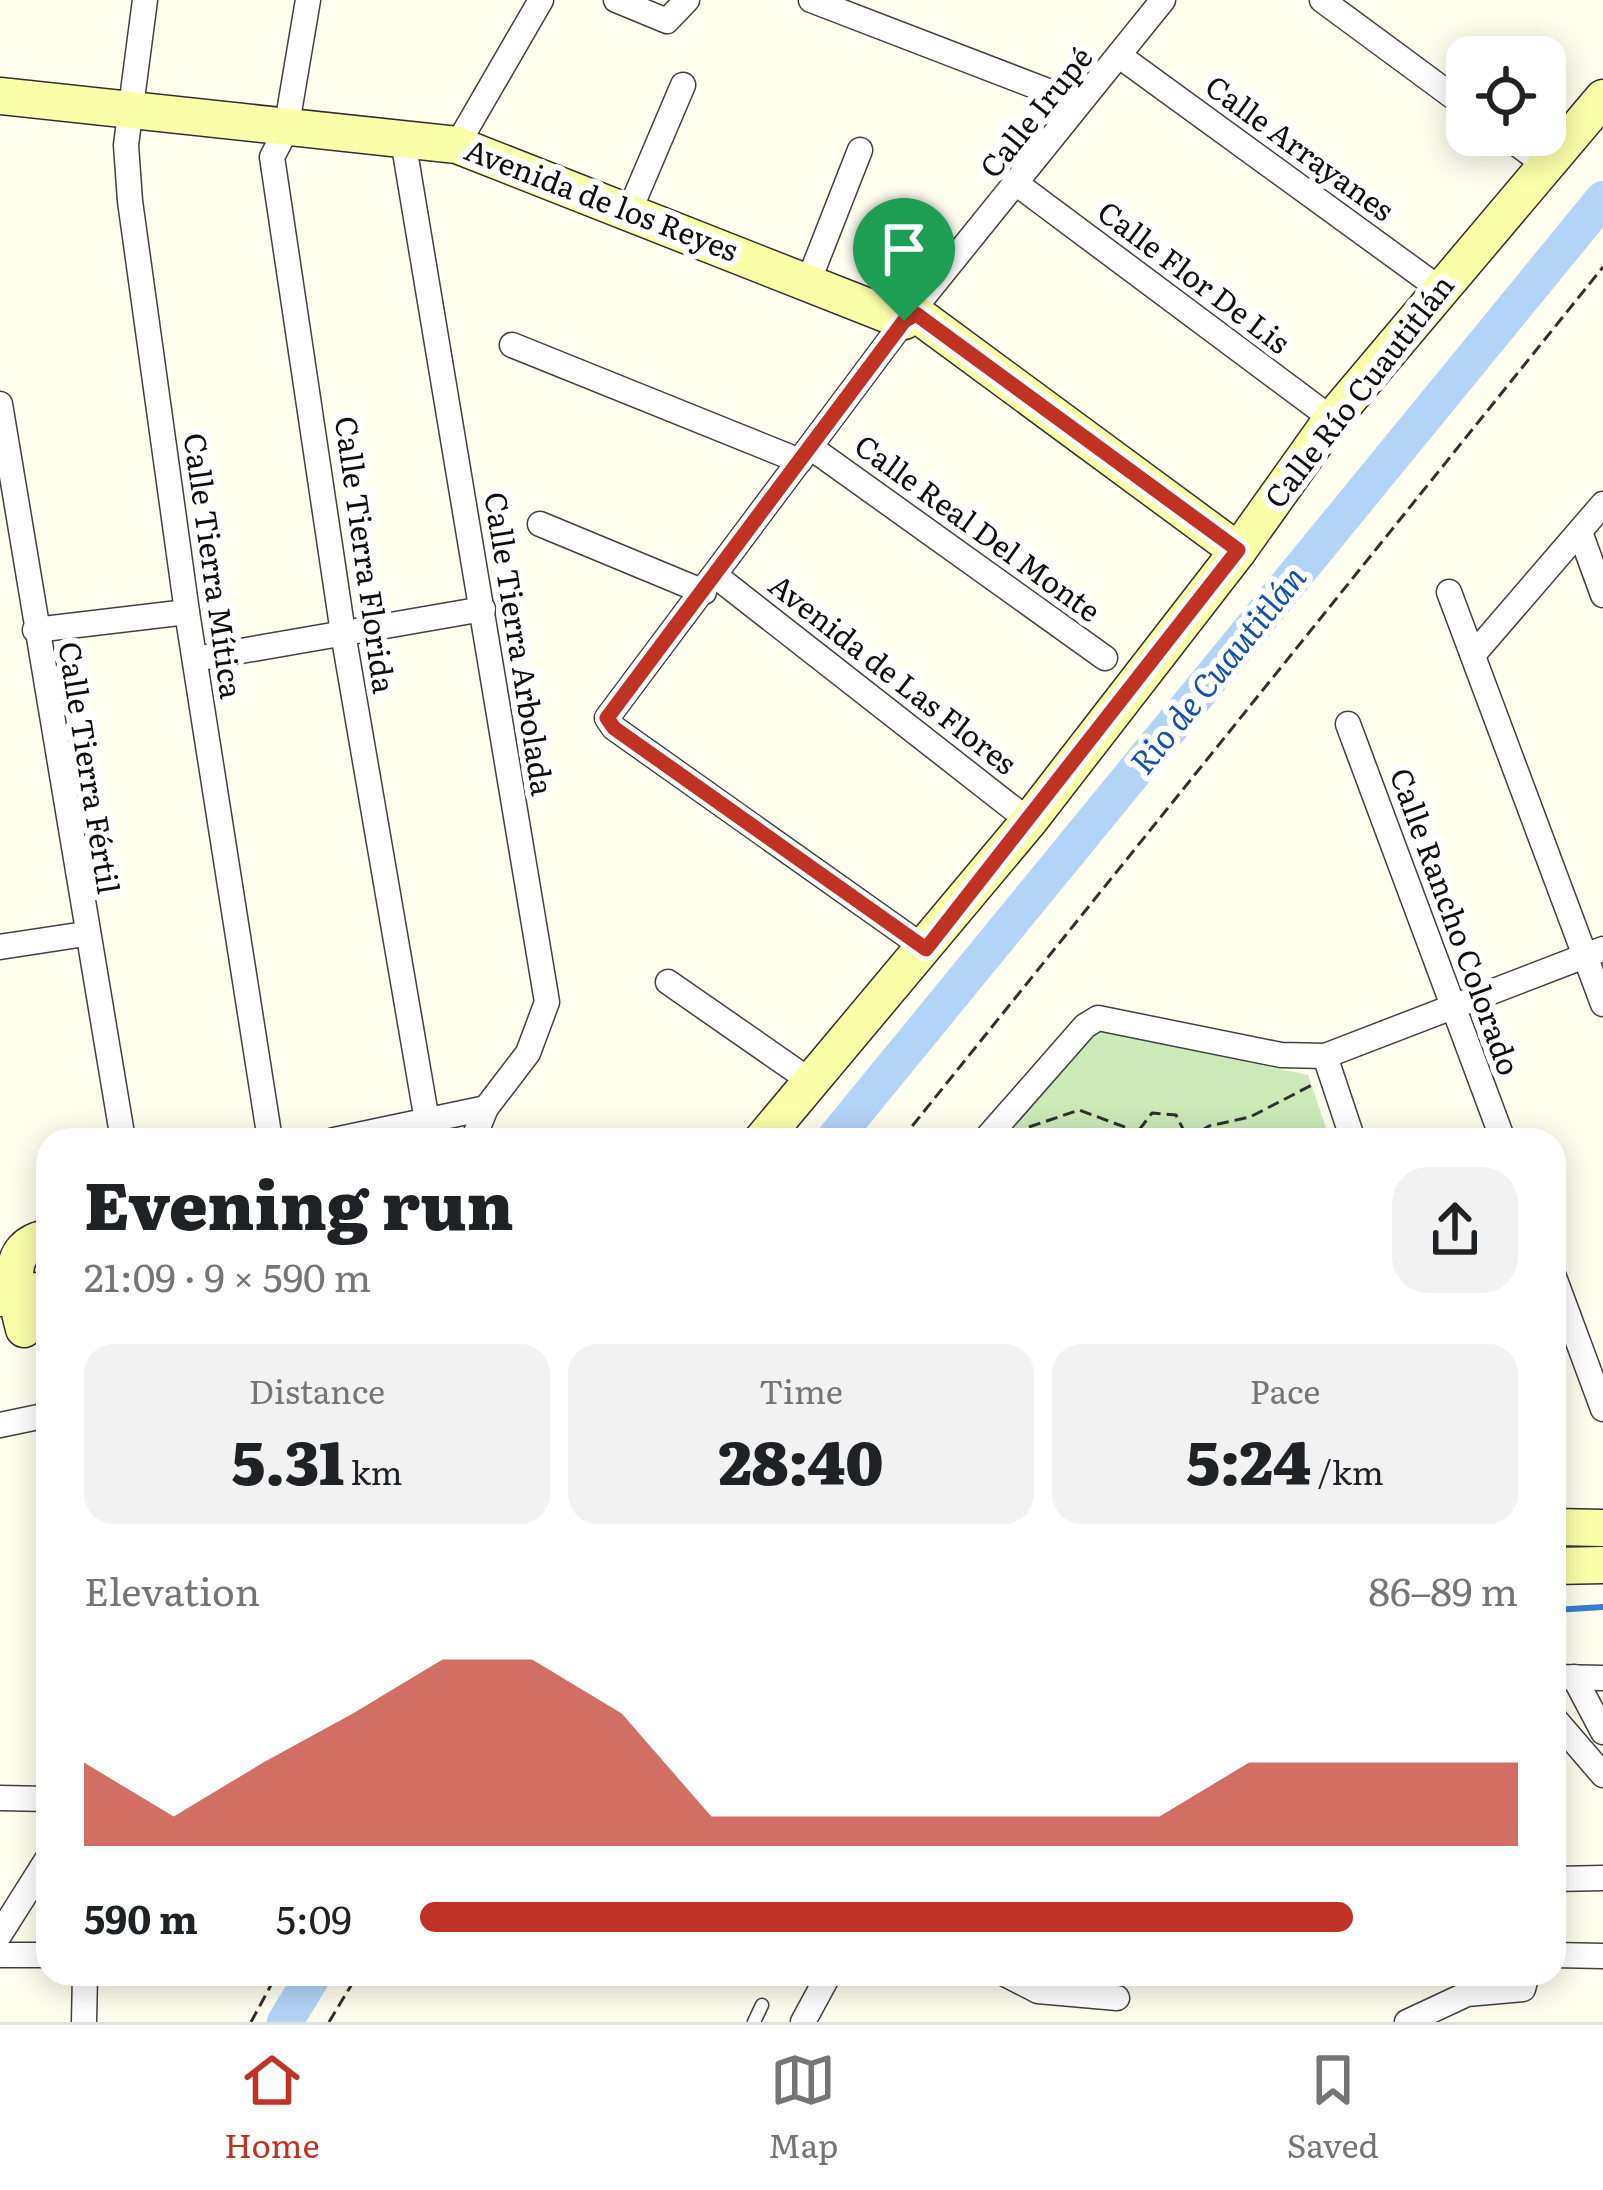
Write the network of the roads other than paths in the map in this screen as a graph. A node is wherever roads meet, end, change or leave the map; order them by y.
1 (145, 0) edge
2 (308, 0) edge
3 (541, 0) edge
4 (616, 0) edge
5 (687, 0) edge
6 (811, 0) edge
7 (1162, 0) edge
8 (1322, 0) edge
9 (1121, 57) junction
10 (683, 85) dead end
11 (1446, 92) edge
12 (0, 96) edge
13 (1603, 98) edge
14 (1079, 103) junction
15 (134, 110) junction
16 (286, 130) junction
17 (403, 140) junction
18 (457, 145) junction
19 (860, 150) dead end
20 (1533, 156) edge
21 (1544, 164) junction
22 (1017, 184) junction
23 (629, 212) junction
24 (809, 280) junction
25 (1440, 290) junction
26 (910, 317) junction
27 (512, 345) dead end
28 (0, 404) edge
29 (1332, 419) junction
30 (807, 455) junction
31 (1603, 504) edge
32 (540, 524) dead end
33 (1580, 532) junction
34 (1238, 550) junction
35 (711, 585) junction
36 (1449, 592) dead end
37 (1603, 596) edge
38 (483, 609) junction
39 (187, 612) junction
40 (35, 631) junction
41 (343, 632) junction
42 (1473, 656) junction
43 (195, 658) junction
44 (1106, 658) dead end
45 (1348, 724) dead end
46 (1029, 821) junction
47 (85, 934) junction
48 (0, 947) edge
49 (926, 949) junction
50 (1594, 953) edge
51 (668, 982) dead end
52 (1453, 1004) junction
53 (1603, 1004) edge
54 (1328, 1065) junction
55 (809, 1080) junction
56 (486, 1108) junction
57 (427, 1121) junction
58 (121, 1128) edge
59 (268, 1128) edge
60 (393, 1128) edge
61 (478, 1128) edge
62 (771, 1128) edge
63 (996, 1128) edge
64 (1349, 1128) edge
65 (1499, 1128) edge
66 (36, 1243) edge
67 (1566, 1309) edge
68 (23, 1311) edge
69 (1603, 1409) edge
70 (36, 1418) edge
71 (0, 1425) edge
72 (1566, 1527) edge
73 (1603, 1528) edge
74 (1603, 1565) edge
75 (1566, 1566) edge
76 (1566, 1677) edge
77 (1603, 1678) edge
78 (1566, 1680) edge
79 (1566, 1732) edge
80 (1603, 1732) edge
81 (1603, 1775) edge
82 (0, 1798) edge
83 (36, 1799) edge
84 (36, 1875) edge
85 (1603, 1878) edge
86 (1566, 1879) edge
87 (4, 1921) edge
88 (0, 1955) edge
89 (36, 1955) edge
90 (1566, 1955) edge
91 (1603, 1956) edge
92 (84, 1986) edge
93 (823, 1986) edge
94 (1028, 1986) edge
95 (1523, 1986) edge
96 (1118, 1997) dead end
97 (762, 2005) dead end
98 (83, 2022) edge
99 (754, 2022) edge
100 (803, 2022) edge
101 (1406, 2022) edge

1 - 15 street, Calle Tierra Mítica
2 - 16 street, Calle Tierra Florida
3 - 18 street
4 - 5 street
6 - 14 street
7 - 9 street, Calle Irupé
8 - 11 street
9 - 14 street, Calle Irupé
9 - 25 street, Calle Arrayanes
10 - 23 street
12 - 15 street, Avenida de los Reyes
13 - 21 street, Calle Río Cuautitlán
14 - 22 street, Calle Irupé
15 - 16 street, Avenida de los Reyes
15 - 39 street, Calle Tierra Mítica
16 - 17 street, Avenida de los Reyes
16 - 41 street, Calle Tierra Florida
17 - 18 street, Avenida de los Reyes
17 - 38 street, Calle Tierra Arbolada
18 - 23 street, Avenida de los Reyes
19 - 24 street
20 - 21 street
21 - 25 street, Calle Río Cuautitlán
22 - 26 street, Calle Irupé
22 - 29 street, Calle Flor De Lis
23 - 24 street, Avenida de los Reyes
24 - 26 street, Avenida de los Reyes
25 - 29 street, Calle Río Cuautitlán
26 - 30 street, Calle Irupé
26 - 34 street, Avenida de los Reyes
27 - 30 street, Calle Real Del Monte
28 - 40 street, Calle Tierra Fértil
29 - 34 street, Calle Río Cuautitlán
30 - 35 street, Calle Irupé
30 - 44 street, Calle Real Del Monte
31 - 33 street
32 - 35 street, Avenida de Las Flores
33 - 37 street
33 - 42 street
34 - 46 street, Calle Río Cuautitlán
35 - 46 street, Avenida de Las Flores
35 - 49 street, Calle Irupé
36 - 42 street
38 - 41 street
38 - 56 street, Calle Tierra Arbolada
39 - 40 street
39 - 43 street, Calle Tierra Mítica
40 - 47 street, Calle Tierra Fértil
41 - 43 street
41 - 57 street, Calle Tierra Florida
42 - 50 street
43 - 59 street, Calle Tierra Mítica
45 - 52 street, Calle Rancho Colorado
46 - 49 street, Calle Río Cuautitlán
47 - 48 street
47 - 58 street, Calle Tierra Fértil
49 - 55 street, Calle Río Cuautitlán
50 - 52 street
50 - 53 street
51 - 55 street
52 - 54 street
52 - 65 street, Calle Rancho Colorado
54 - 63 street
54 - 64 street
55 - 62 street, Calle Río Cuautitlán
56 - 57 street
56 - 61 street, Calle Tierra Arbolada
57 - 60 street
66 - 68 street
67 - 69 street
70 - 71 street
72 - 73 street
74 - 75 street
76 - 77 street
78 - 80 street
79 - 81 street
82 - 83 street
84 - 87 street
85 - 86 street
88 - 89 street
90 - 91 street
92 - 98 street
93 - 100 street
94 - 96 street
95 - 101 street
97 - 99 lane

